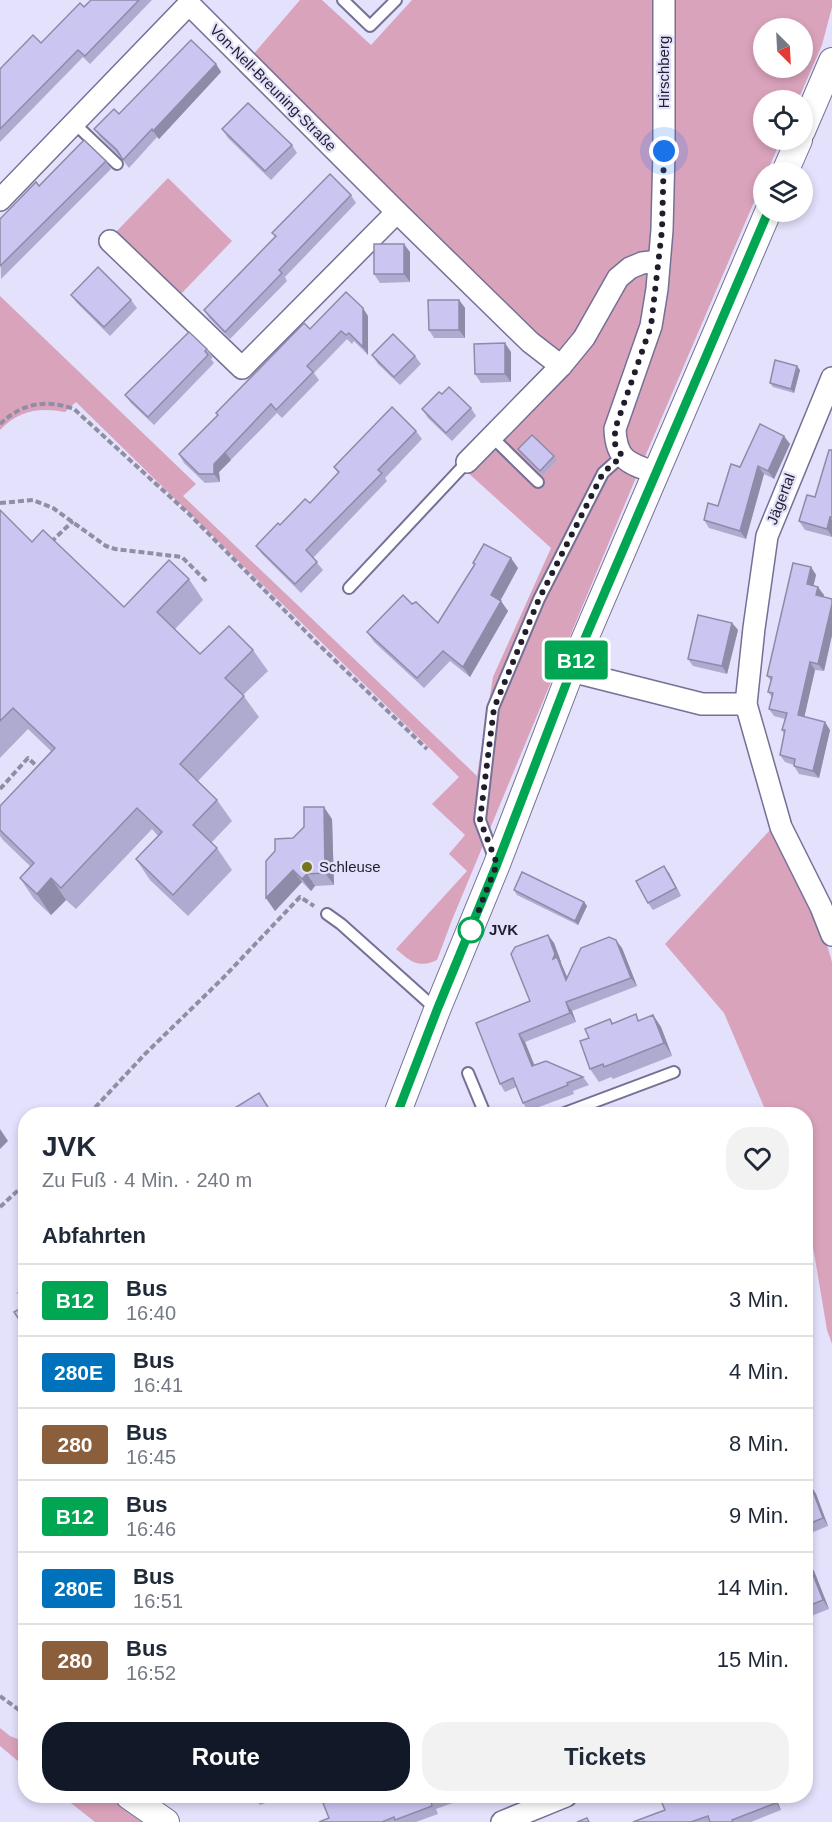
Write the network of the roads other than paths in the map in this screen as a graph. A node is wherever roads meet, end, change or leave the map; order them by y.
1 (343, 0) edge
2 (396, 0) edge
3 (664, 0) edge
4 (832, 62) edge
5 (813, 106) edge
6 (74, 123) junction
7 (117, 164) edge
8 (0, 200) edge
9 (397, 212) junction
10 (764, 222) edge
11 (110, 241) dead end
12 (659, 261) junction
13 (561, 366) junction
14 (832, 378) edge
15 (492, 437) junction
16 (622, 456) junction
17 (467, 462) joint
18 (657, 473) junction
19 (538, 482) dead end
20 (349, 588) dead end
21 (571, 671) junction
22 (746, 704) junction
23 (497, 864) junction
24 (327, 914) road end
25 (832, 935) edge
26 (437, 1010) junction
27 (674, 1072) dead end
28 (468, 1073) dead end
29 (400, 1107) edge
30 (482, 1107) edge
31 (581, 1107) edge
32 (139, 1803) edge
33 (549, 1803) edge
34 (166, 1822) edge
35 (502, 1822) edge

1 - 2 lane
3 - 12 street, Hirschberg
4 - 5 street
6 - 7 lane
6 - 8 street, Von-Nell-Breuning-Straße
6 - 9 street, Von-Nell-Breuning-Straße
9 - 11 street
9 - 13 street, Von-Nell-Breuning-Straße
10 - 18 street
12 - 13 street
12 - 16 street, Hirschberg
13 - 15 street
14 - 22 street, Jägertal
15 - 17 street
15 - 19 lane
16 - 18 street
16 - 23 lane
17 - 20 lane
18 - 21 street
21 - 22 street
21 - 23 street
22 - 25 street
23 - 26 street
24 - 26 lane
26 - 29 street
27 - 31 lane
28 - 30 lane
32 - 34 street
33 - 35 street

